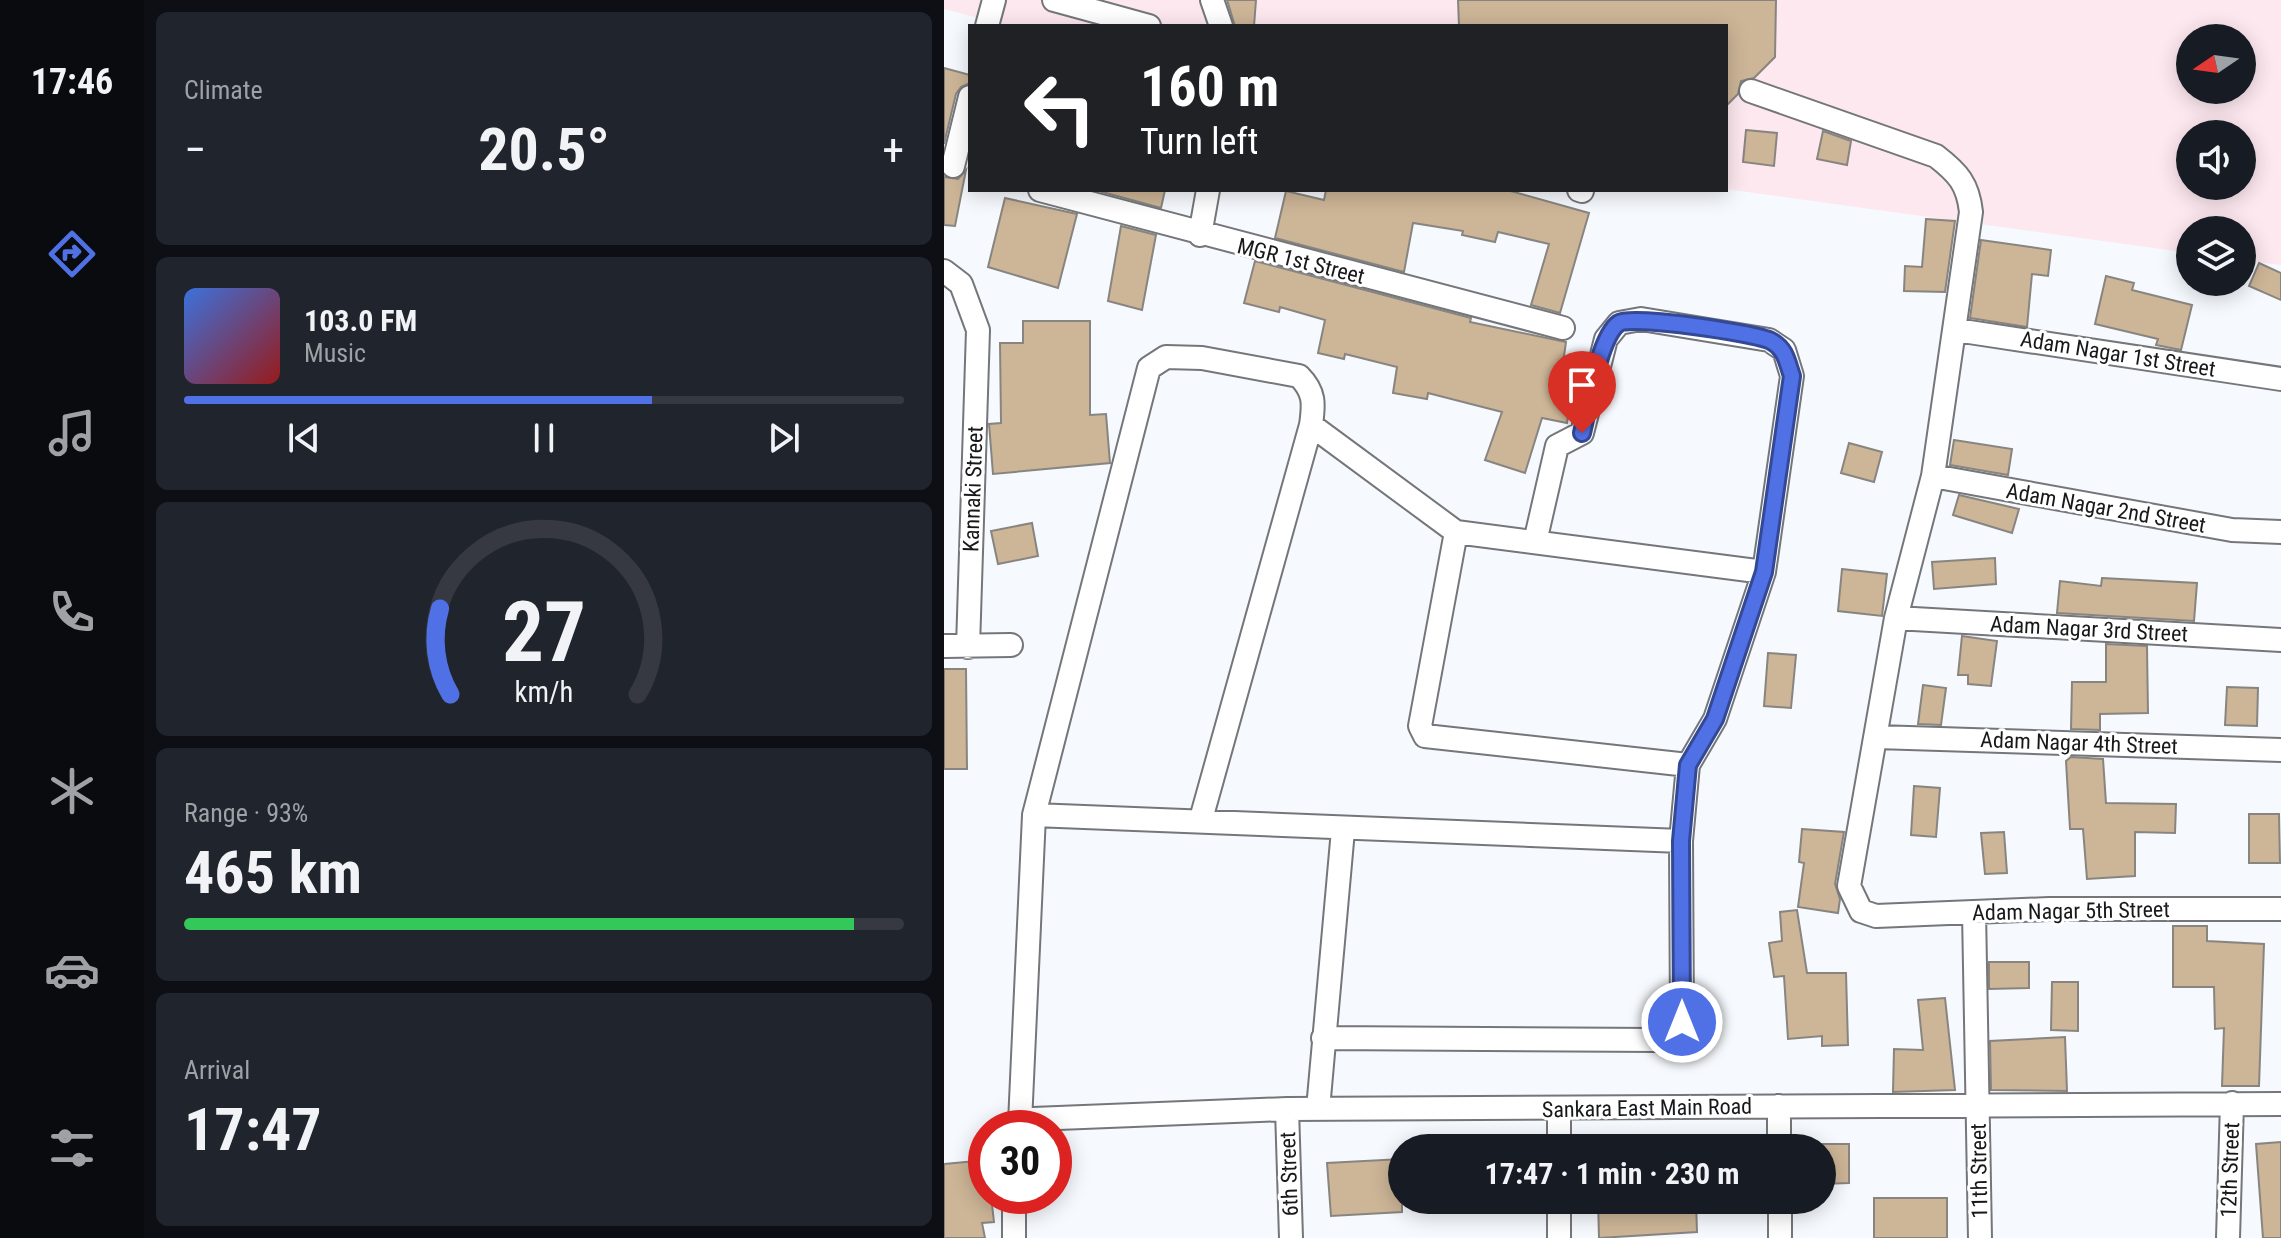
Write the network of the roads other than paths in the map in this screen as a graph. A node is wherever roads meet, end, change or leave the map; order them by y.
1 (994, 0) edge
2 (1054, 0) edge
3 (1212, 0) edge
4 (988, 24) edge
5 (1142, 24) edge
6 (1220, 24) edge
7 (1751, 91) dead end
8 (968, 107) edge
9 (956, 166) edge
10 (1047, 192) edge
11 (1208, 192) edge
12 (1200, 235) junction
13 (944, 271) edge
14 (1563, 328) dead end
15 (1956, 330) junction
16 (2281, 379) edge
17 (1311, 425) junction
18 (1933, 476) junction
19 (1456, 532) junction
20 (2281, 532) edge
21 (1535, 542) junction
22 (1764, 572) junction
23 (1896, 618) junction
24 (2281, 640) edge
25 (1011, 645) dead end
26 (944, 646) edge
27 (968, 647) junction
28 (1877, 737) junction
29 (2281, 750) edge
30 (1688, 765) junction
31 (1034, 815) junction
32 (1201, 819) junction
33 (1343, 830) junction
34 (1681, 841) junction
35 (2281, 909) edge
36 (1974, 912) junction
37 (1323, 1038) junction
38 (2232, 1103) junction
39 (1978, 1104) junction
40 (2281, 1104) edge
41 (1779, 1106) junction
42 (1287, 1109) junction
43 (1318, 1109) junction
44 (1019, 1110) edge
45 (1559, 1110) junction
46 (1072, 1117) edge
47 (1559, 1134) edge
48 (1779, 1134) edge
49 (1014, 1214) edge
50 (1559, 1214) edge
51 (1780, 1214) edge
52 (1014, 1238) edge
53 (1291, 1238) edge
54 (1559, 1238) edge
55 (1780, 1238) edge
56 (1980, 1238) edge
57 (2228, 1238) edge

1 - 4 street
2 - 5 street
3 - 6 street
7 - 15 street
8 - 9 street
10 - 12 street, MGR 1st Street
11 - 12 street
12 - 14 street, MGR 1st Street
13 - 27 street, Kannaki Street
15 - 16 street, Adam Nagar 1st Street
15 - 18 street
17 - 19 street
17 - 31 street
17 - 32 street
18 - 20 street, Adam Nagar 2nd Street
18 - 23 street
19 - 21 street
19 - 30 street
21 - 22 street
21 - 22 street
22 - 30 street
23 - 24 street, Adam Nagar 3rd Street
23 - 28 street
25 - 27 street
26 - 27 street
28 - 29 street, Adam Nagar 4th Street
28 - 36 street, Adam Nagar 5th Street
30 - 34 street
31 - 32 street
31 - 44 street
32 - 33 street
33 - 34 street
33 - 37 street
34 - 37 street
35 - 36 street, Adam Nagar 5th Street
36 - 39 street, 11th Street
37 - 43 street
38 - 39 street, Sankara East Main Road
38 - 40 street, Sankara East Main Road
38 - 57 street, 12th Street
39 - 41 street, Sankara East Main Road
39 - 56 street, 11th Street
41 - 45 street, Sankara East Main Road
41 - 48 street
42 - 43 street, Sankara East Main Road
42 - 46 street, Sankara East Main Road
42 - 53 street, 6th Street
43 - 45 street, Sankara East Main Road
45 - 47 street
49 - 52 street
50 - 54 street
51 - 55 street

